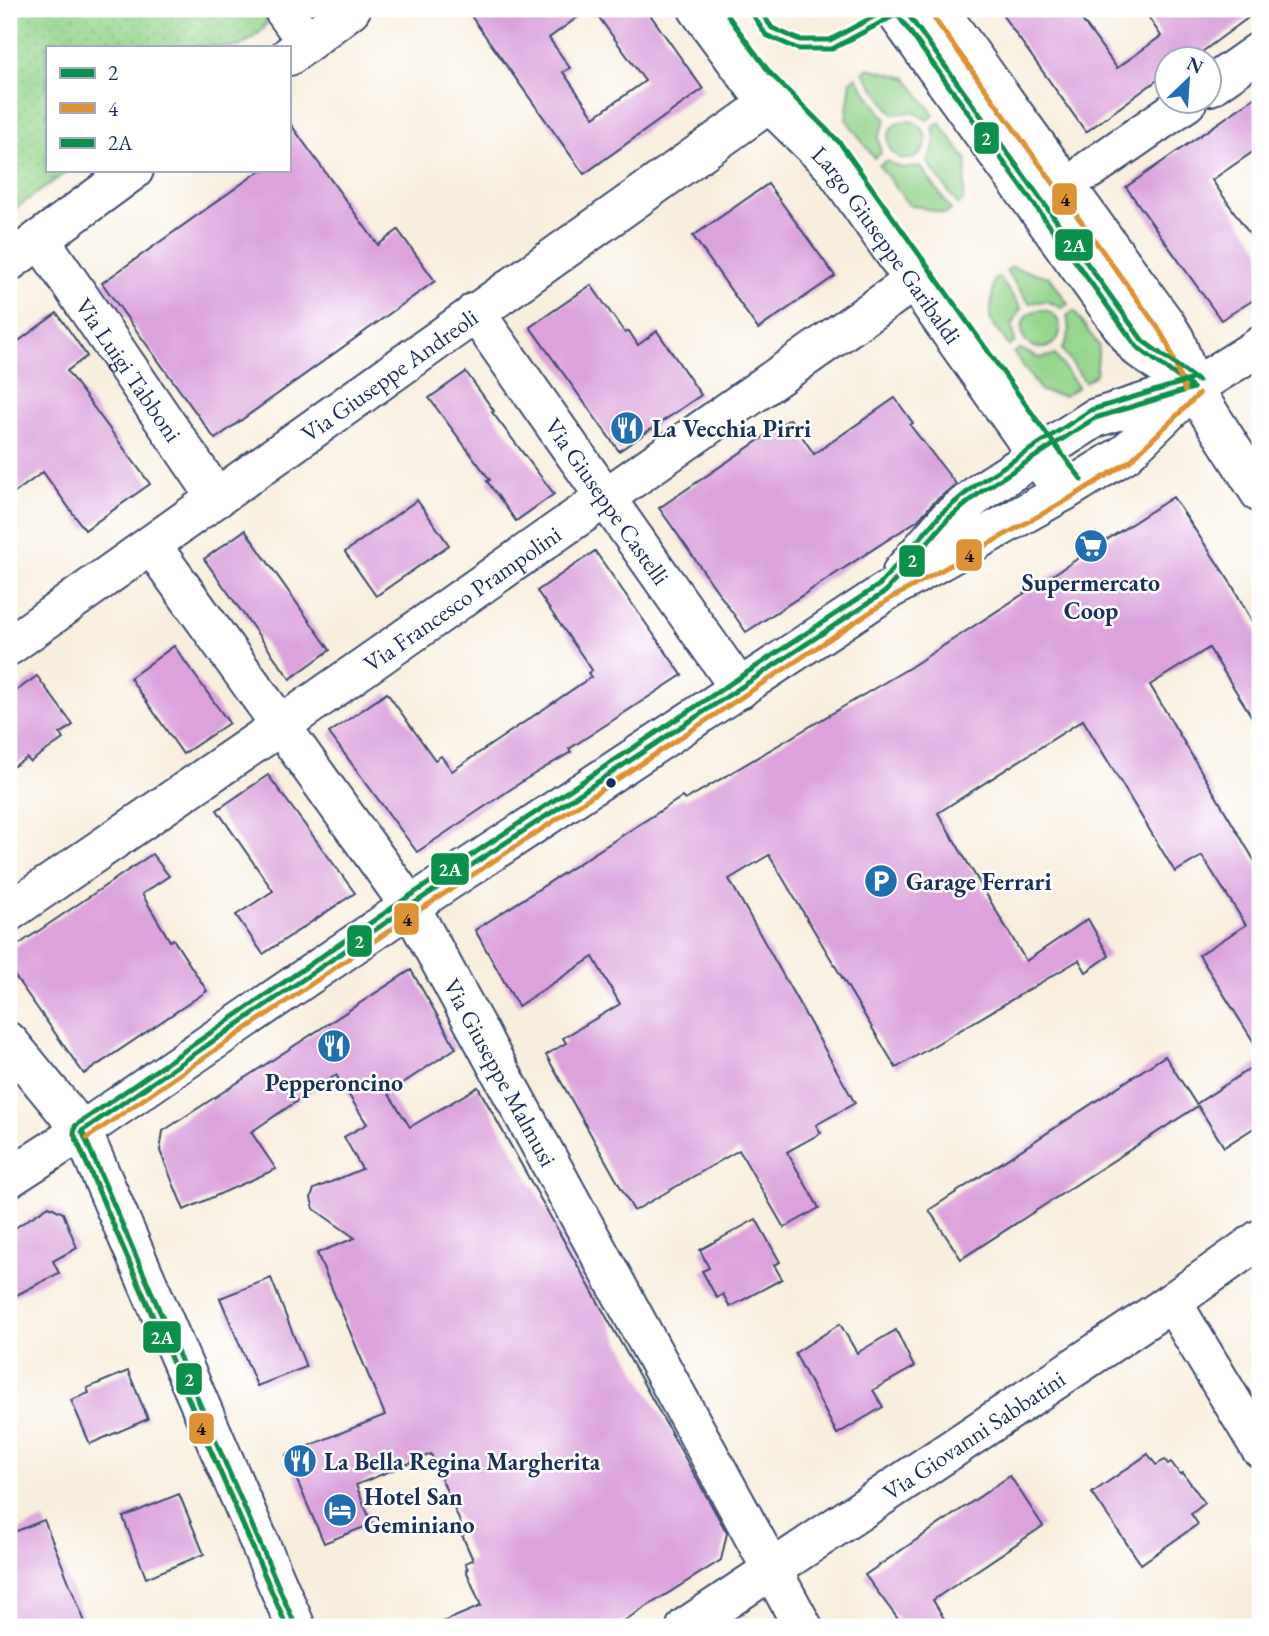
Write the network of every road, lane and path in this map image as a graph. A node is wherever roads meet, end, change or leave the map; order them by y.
1 (283, 9) edge
2 (351, 9) edge
3 (698, 9) edge
4 (893, 9) edge
5 (938, 9) edge
6 (298, 49) edge
7 (1260, 51) edge
8 (1224, 76) edge
9 (770, 103) junction
10 (1167, 116) edge
11 (1089, 170) dead end
12 (131, 172) edge
13 (40, 239) junction
14 (9, 262) edge
15 (914, 281) junction
16 (475, 312) junction
17 (1260, 346) edge
18 (1193, 388) junction
19 (1037, 456) junction
20 (1063, 492) junction
21 (1260, 493) edge
22 (217, 498) junction
23 (604, 498) junction
24 (152, 546) junction
25 (885, 592) junction
26 (9, 646) edge
27 (740, 689) junction
28 (280, 726) junction
29 (410, 906) junction
30 (9, 912) edge
31 (9, 1042) edge
32 (82, 1131) junction
33 (9, 1178) edge
34 (1260, 1239) edge
35 (1172, 1302) junction
36 (1260, 1448) edge
37 (771, 1572) junction
38 (296, 1627) edge
39 (686, 1627) edge
40 (803, 1627) edge

1 - 6 street
2 - 6 street
3 - 9 street, Largo Giuseppe Garibaldi
4 - 18 street
5 - 18 street
7 - 8 street
9 - 15 street, Largo Giuseppe Garibaldi
9 - 16 street, Via Giuseppe Andreoli
10 - 11 street
12 - 13 street
13 - 14 street
13 - 22 street, Via Luigi Tabboni
15 - 19 street, Largo Giuseppe Garibaldi
15 - 23 street, Via Francesco Prampolini
16 - 22 street, Via Giuseppe Andreoli
16 - 23 street, Via Giuseppe Castelli
17 - 18 street
18 - 19 street
18 - 20 street
18 - 21 street
19 - 20 street, Largo Giuseppe Garibaldi
19 - 25 street
20 - 25 street
22 - 24 street, Via Giuseppe Andreoli
23 - 27 street, Via Giuseppe Castelli
23 - 28 street, Via Francesco Prampolini
24 - 26 street, Via Giuseppe Andreoli
24 - 28 street, Via Giuseppe Malmusi
25 - 27 street
27 - 29 street
28 - 29 street, Via Giuseppe Malmusi
28 - 30 street, Via Francesco Prampolini
29 - 32 street
29 - 37 street, Via Giuseppe Malmusi
31 - 32 street
32 - 33 street
32 - 38 street
34 - 35 street, Via Giovanni Sabbatini
35 - 36 street
35 - 37 street, Via Giovanni Sabbatini
37 - 39 street, Via Giovanni Sabbatini
37 - 40 street, Via Giuseppe Malmusi

